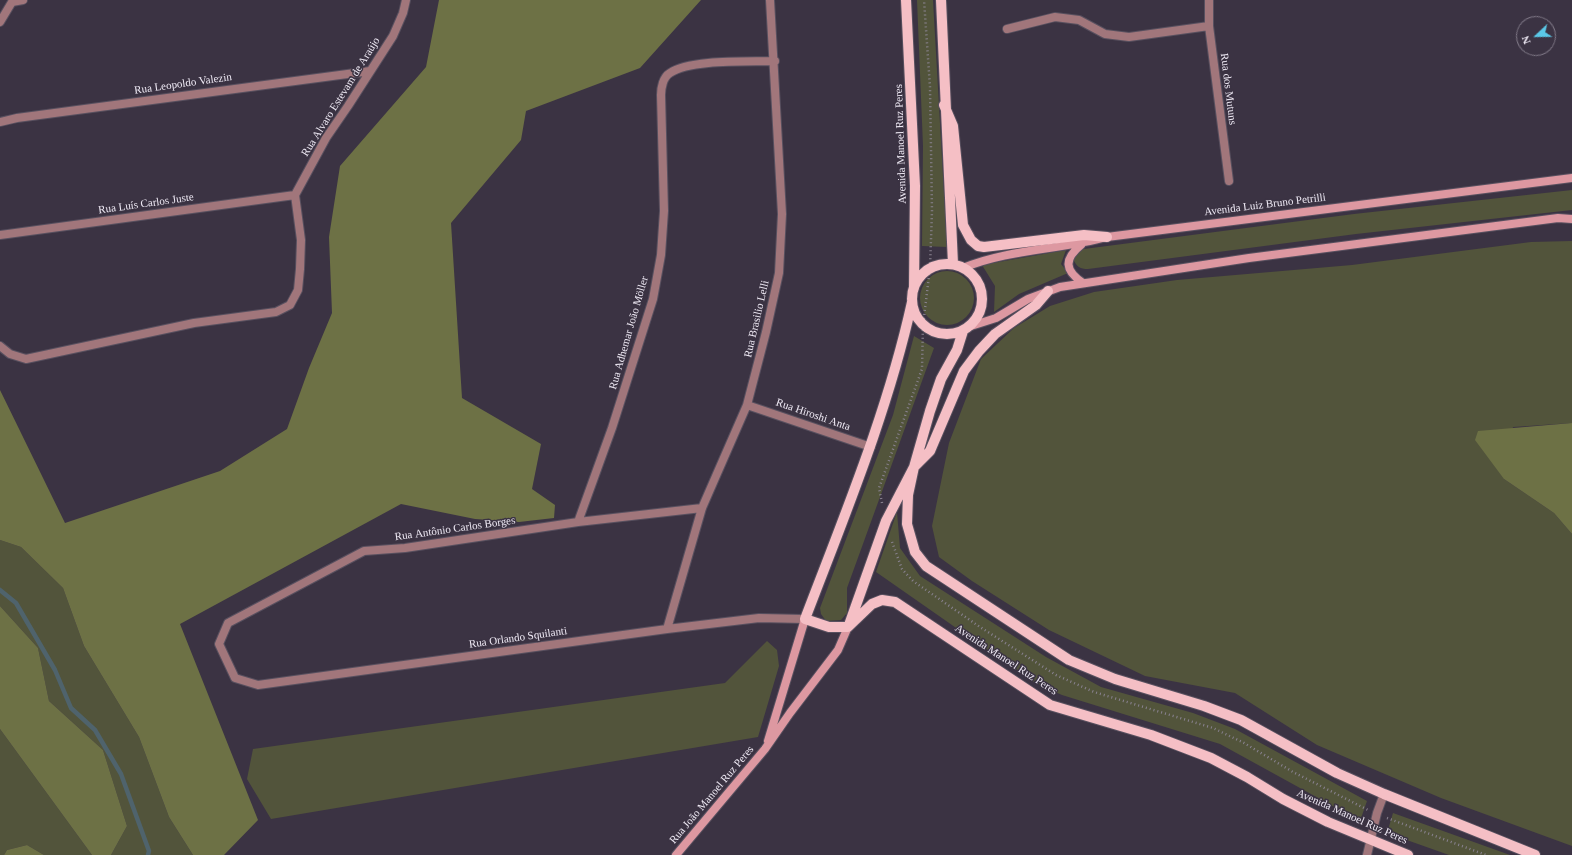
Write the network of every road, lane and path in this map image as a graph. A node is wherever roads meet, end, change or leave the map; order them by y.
1 (23, 0) edge
2 (406, 0) edge
3 (770, 0) edge
4 (906, 0) edge
5 (941, 0) edge
6 (1208, 0) edge
7 (0, 22) edge
8 (1209, 26) junction
9 (1007, 29) dead end
10 (775, 61) junction
11 (370, 71) junction
12 (944, 105) junction
13 (0, 122) edge
14 (1572, 178) edge
15 (1229, 181) dead end
16 (295, 195) junction
17 (1572, 219) edge
18 (0, 235) edge
19 (1107, 237) junction
20 (1082, 244) junction
21 (958, 266) junction
22 (1083, 283) junction
23 (914, 288) junction
24 (1048, 291) junction
25 (912, 302) junction
26 (967, 329) junction
27 (0, 346) edge
28 (747, 405) junction
29 (871, 447) junction
30 (914, 467) junction
31 (702, 508) junction
32 (578, 522) junction
33 (891, 540) dead end
34 (805, 619) junction
35 (848, 627) junction
36 (667, 629) junction
37 (235, 678) joint
38 (765, 749) junction
39 (1384, 794) junction
40 (1377, 813) junction
41 (1371, 840) junction
42 (676, 855) edge
43 (1367, 855) edge
44 (1408, 855) edge
45 (1486, 855) edge
46 (1535, 855) edge

1 - 7 street
2 - 11 street, Rua Alvaro Estevam de Araújo
3 - 10 street, Rua Brasilio Lelli
4 - 23 main road, Avenida Manoel Ruz Peres
5 - 12 main road
6 - 8 street, Rua dos Mutuns
8 - 9 street
8 - 15 street, Rua dos Mutuns
10 - 28 street, Rua Brasilio Lelli
10 - 32 street, Rua Adhemar João Möller
11 - 13 street, Rua Leopoldo Valezin
11 - 16 street, Rua Alvaro Estevam de Araújo
12 - 19 main road
12 - 21 main road
14 - 19 main road, Avenida Luiz Bruno Petrilli
16 - 18 street, Rua Luís Carlos Juste
16 - 27 street
17 - 22 main road
19 - 20 main road, Avenida Luiz Bruno Petrilli
20 - 21 main road, Avenida Luiz Bruno Petrilli
20 - 22 main road
21 - 23 main road
21 - 26 main road
22 - 24 main road
23 - 25 main road
24 - 26 main road
24 - 30 main road
25 - 26 main road
25 - 29 main road
26 - 30 main road
28 - 29 street, Rua Hiroshi Anta
28 - 31 street, Rua Brasilio Lelli
29 - 34 main road
30 - 35 main road
30 - 39 main road
31 - 32 street, Rua Antônio Carlos Borges
31 - 36 street, Rua Brasilio Lelli
32 - 37 street, Rua Antônio Carlos Borges
33 - 40 path
34 - 35 main road
34 - 36 street, Rua Orlando Squilanti
34 - 38 main road, Rua João Manoel Ruz Peres
35 - 38 main road, Rua João Manoel Ruz Peres
35 - 41 main road, Avenida Manoel Ruz Peres
36 - 37 street, Rua Orlando Squilanti
38 - 42 main road, Rua João Manoel Ruz Peres
39 - 40 street
39 - 46 main road
40 - 41 street
40 - 45 path
41 - 43 street
41 - 44 main road, Avenida Manoel Ruz Peres

